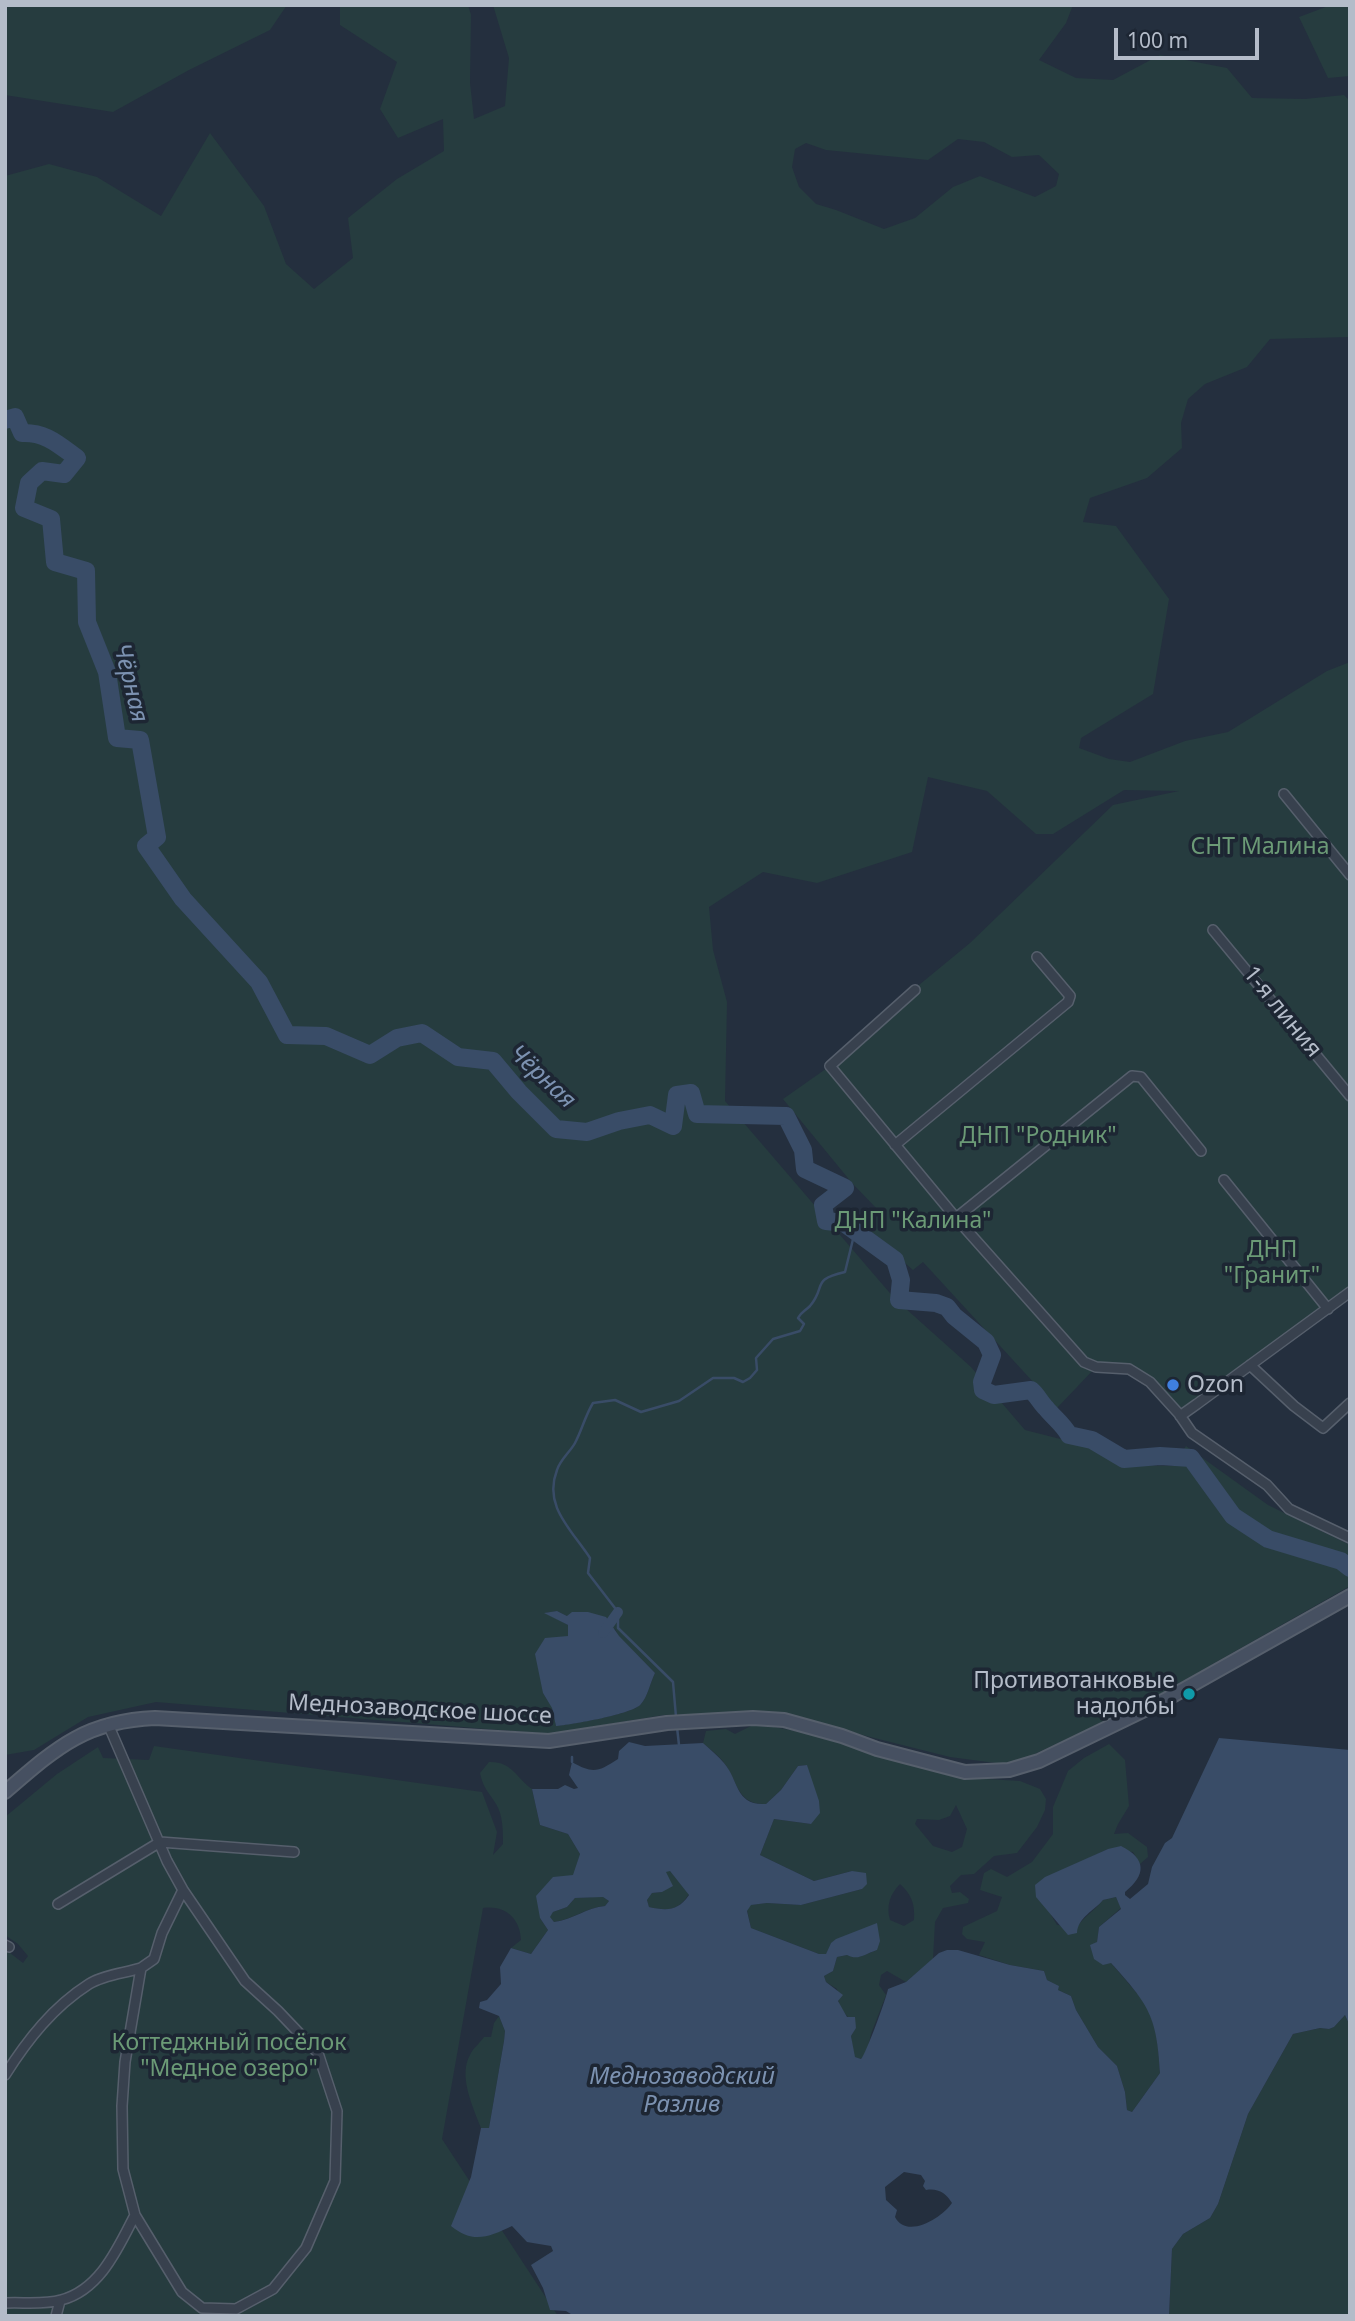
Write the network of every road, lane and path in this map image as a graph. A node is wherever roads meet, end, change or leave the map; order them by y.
1 (1284, 794) dead end
2 (1350, 875) edge
3 (1213, 930) dead end
4 (1037, 957) dead end
5 (915, 990) dead end
6 (1350, 1096) edge
7 (895, 1145) junction
8 (1201, 1151) dead end
9 (1224, 1180) dead end
10 (956, 1218) junction
11 (1350, 1292) edge
12 (1328, 1309) junction
13 (1250, 1366) junction
14 (1350, 1403) edge
15 (1180, 1416) junction
16 (1350, 1538) edge
17 (1345, 1599) edge
18 (107, 1724) junction
19 (5, 1792) edge
20 (160, 1842) junction
21 (294, 1852) dead end
22 (183, 1890) junction
23 (58, 1904) dead end
24 (141, 1968) junction
25 (5, 2075) edge
26 (135, 2215) junction
27 (60, 2301) junction
28 (5, 2303) edge
29 (57, 2316) edge

1 - 2 street
3 - 6 street, 1-я линия
4 - 7 street
5 - 7 street
7 - 10 street
8 - 10 street
9 - 12 street
10 - 15 street
11 - 12 street
12 - 13 street
13 - 14 street
13 - 15 street
15 - 16 street
17 - 18 main road, Меднозаводское шоссе
18 - 19 main road, Меднозаводское шоссе
18 - 20 street
20 - 21 street
20 - 22 street
20 - 23 street
22 - 24 street
22 - 26 street
24 - 25 street
24 - 26 street
26 - 27 street
27 - 28 street
27 - 29 street

